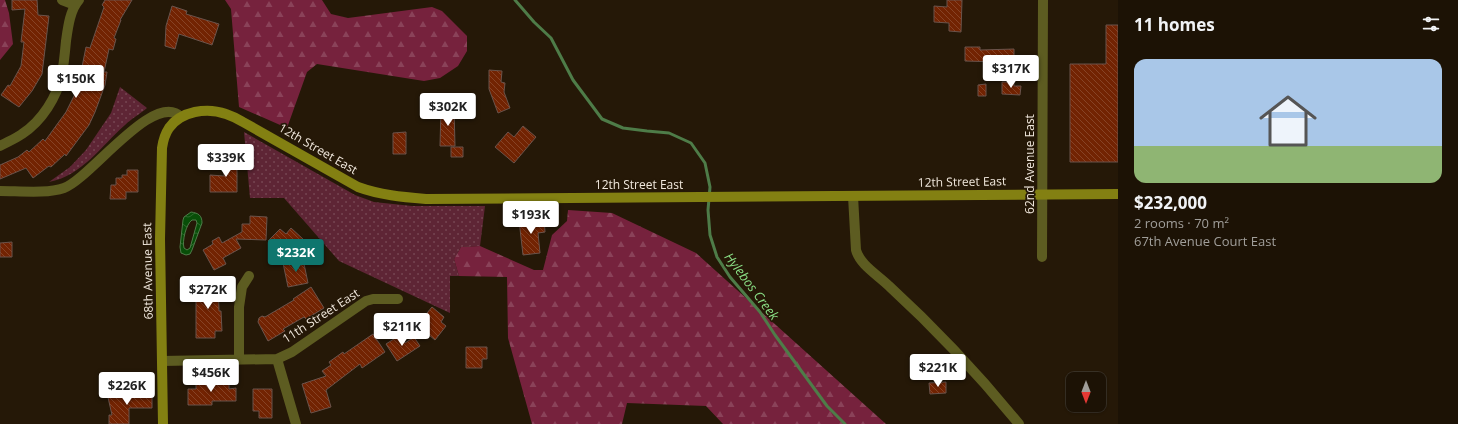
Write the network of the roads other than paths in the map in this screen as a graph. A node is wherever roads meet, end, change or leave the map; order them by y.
1 (62, 0) edge
2 (1043, 0) edge
3 (77, 3) edge
4 (178, 119) junction
5 (0, 146) edge
6 (0, 191) edge
7 (1043, 194) junction
8 (1118, 194) edge
9 (853, 196) junction
10 (1042, 257) dead end
11 (249, 276) dead end
12 (398, 299) dead end
13 (277, 359) junction
14 (239, 360) junction
15 (162, 361) junction
16 (163, 424) edge
17 (296, 424) edge
18 (1020, 424) edge

1 - 3 street
2 - 7 street, 62nd Avenue East
3 - 5 street
4 - 6 street
4 - 9 street, 12th Street East
4 - 15 street, 68th Avenue East
7 - 8 street, 12th Street East
7 - 9 street, 12th Street East
7 - 10 street, 62nd Avenue East
9 - 18 street
11 - 14 street
12 - 13 street, 11th Street East
13 - 14 street, 11th Street East
13 - 17 street
14 - 15 street, 11th Street East
15 - 16 street, 68th Avenue East

